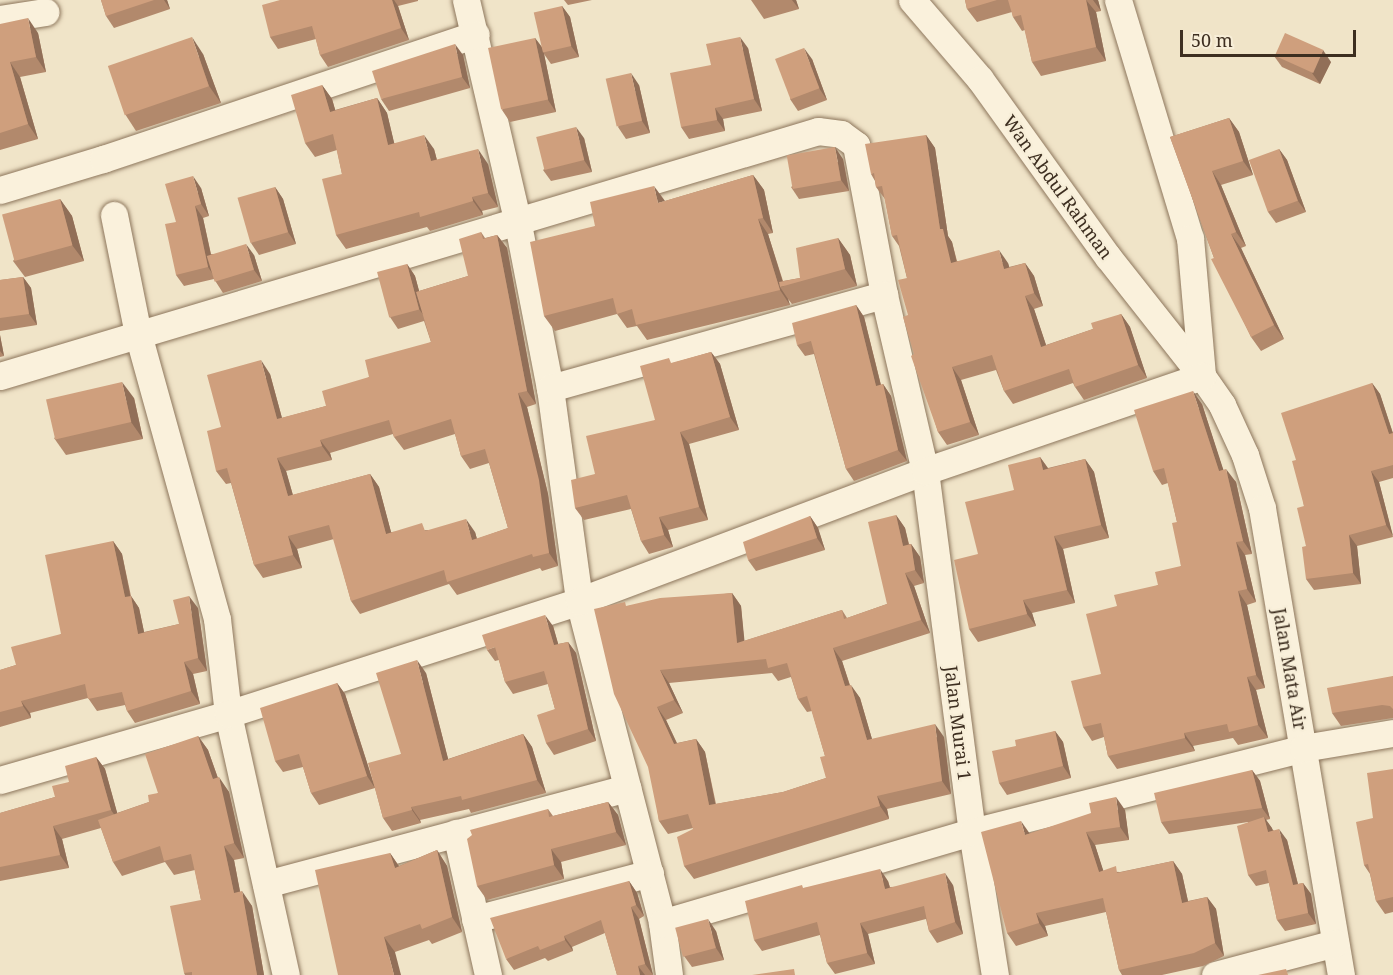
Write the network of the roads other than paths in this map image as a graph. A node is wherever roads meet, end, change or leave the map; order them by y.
1 (466, 0) edge
2 (912, 0) edge
3 (1118, 0) edge
4 (45, 12) dead end
5 (0, 19) edge
6 (476, 34) junction
7 (0, 190) edge
8 (114, 215) dead end
9 (518, 224) junction
10 (884, 295) junction
11 (138, 334) junction
12 (0, 376) edge
13 (1202, 376) junction
14 (550, 388) junction
15 (925, 471) junction
16 (579, 602) junction
17 (228, 714) junction
18 (1393, 733) edge
19 (1303, 748) junction
20 (0, 780) edge
21 (627, 788) junction
22 (972, 832) junction
23 (456, 833) junction
24 (650, 873) junction
25 (266, 884) junction
26 (475, 919) junction
27 (662, 922) junction
28 (1335, 943) junction
29 (286, 975) edge
30 (488, 975) edge
31 (669, 975) edge
32 (995, 975) edge
33 (1215, 975) edge
34 (1341, 975) edge

1 - 6 street
2 - 13 street, Wan Abdul Rahman
3 - 13 street
4 - 5 street
6 - 7 street
6 - 9 street
8 - 11 street
9 - 10 street, Jalan Murai 1
9 - 11 street, Jalan Murai 1
9 - 14 street
10 - 14 street
10 - 15 street, Jalan Murai 1
11 - 12 street, Jalan Murai 1
11 - 17 street
13 - 15 street
13 - 19 street, Jalan Mata Air
14 - 16 street
15 - 16 street
15 - 22 street, Jalan Murai 1
16 - 17 street
16 - 21 street
17 - 20 street
17 - 25 street
18 - 19 street
19 - 22 street
19 - 28 street, Jalan Mata Air
21 - 23 street
21 - 24 street
22 - 27 street
22 - 32 street, Jalan Murai 1
23 - 25 street
23 - 26 street
24 - 26 street
24 - 27 street
25 - 29 street
26 - 30 street
27 - 31 street
28 - 33 street
28 - 34 street, Jalan Mata Air

